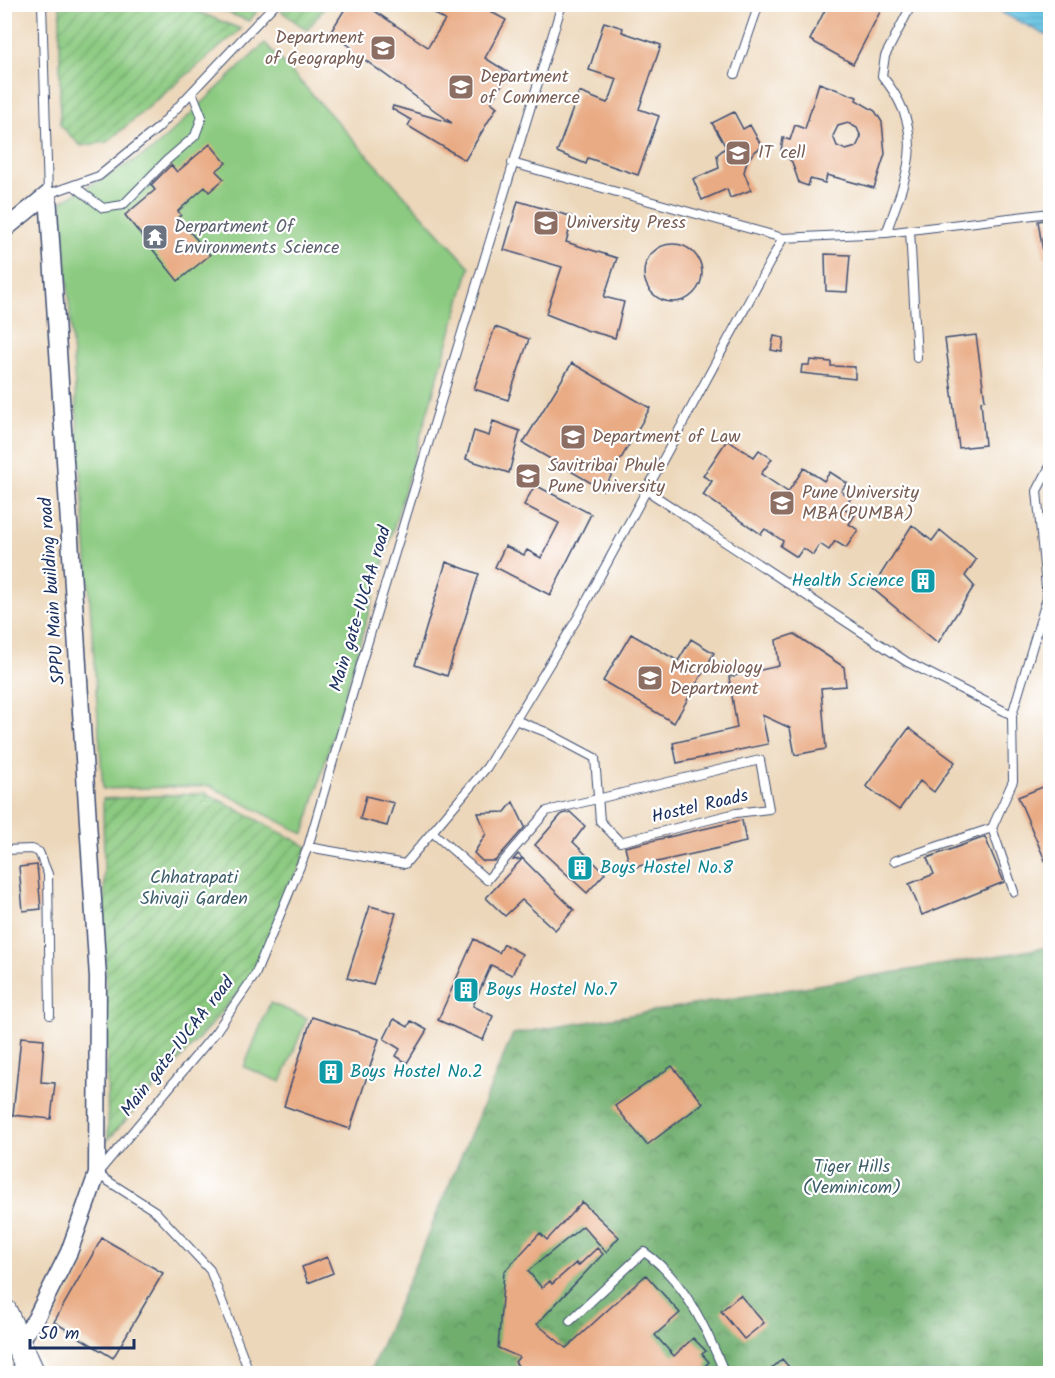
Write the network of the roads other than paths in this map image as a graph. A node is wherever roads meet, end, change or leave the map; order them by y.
1 (42, 4) edge
2 (274, 4) edge
3 (562, 4) edge
4 (759, 4) edge
5 (912, 4) edge
6 (735, 74) dead end
7 (192, 92) junction
8 (512, 163) junction
9 (74, 186) junction
10 (48, 194) junction
11 (1050, 213) edge
12 (4, 230) edge
13 (910, 230) junction
14 (886, 233) junction
15 (783, 238) junction
16 (917, 358) dead end
17 (1050, 466) edge
18 (646, 490) junction
19 (1049, 597) edge
20 (1012, 715) junction
21 (515, 720) junction
22 (598, 798) junction
23 (992, 828) junction
24 (432, 832) junction
25 (309, 847) junction
26 (4, 850) edge
27 (894, 861) dead end
28 (1014, 892) dead end
29 (50, 1015) dead end
30 (97, 1174) junction
31 (4, 1312) edge
32 (570, 1321) dead end
33 (11, 1343) edge
34 (18, 1374) edge
35 (32, 1374) edge
36 (250, 1374) edge
37 (725, 1374) edge

1 - 10 lane, SPPU Main building road
2 - 7 lane
3 - 8 lane, Main gate-IUCAA road
4 - 6 lane
5 - 14 lane
7 - 9 lane
7 - 9 lane
8 - 15 lane
8 - 25 lane, Main gate-IUCAA road
9 - 10 lane
10 - 12 street
10 - 30 street, SPPU Main building road
11 - 13 lane
13 - 14 lane
13 - 16 lane
14 - 15 lane
15 - 18 lane
17 - 19 lane
18 - 20 lane
18 - 21 lane
19 - 20 lane
20 - 23 lane
21 - 22 lane
21 - 24 lane
22 - 22 lane, Hostel Roads
22 - 24 lane, Hostel Roads
23 - 27 lane
23 - 28 lane
24 - 25 lane
25 - 30 lane, Main gate-IUCAA road
26 - 29 lane
30 - 33 street
30 - 36 lane
31 - 33 main road
32 - 37 lane
33 - 34 main road
33 - 35 main road

